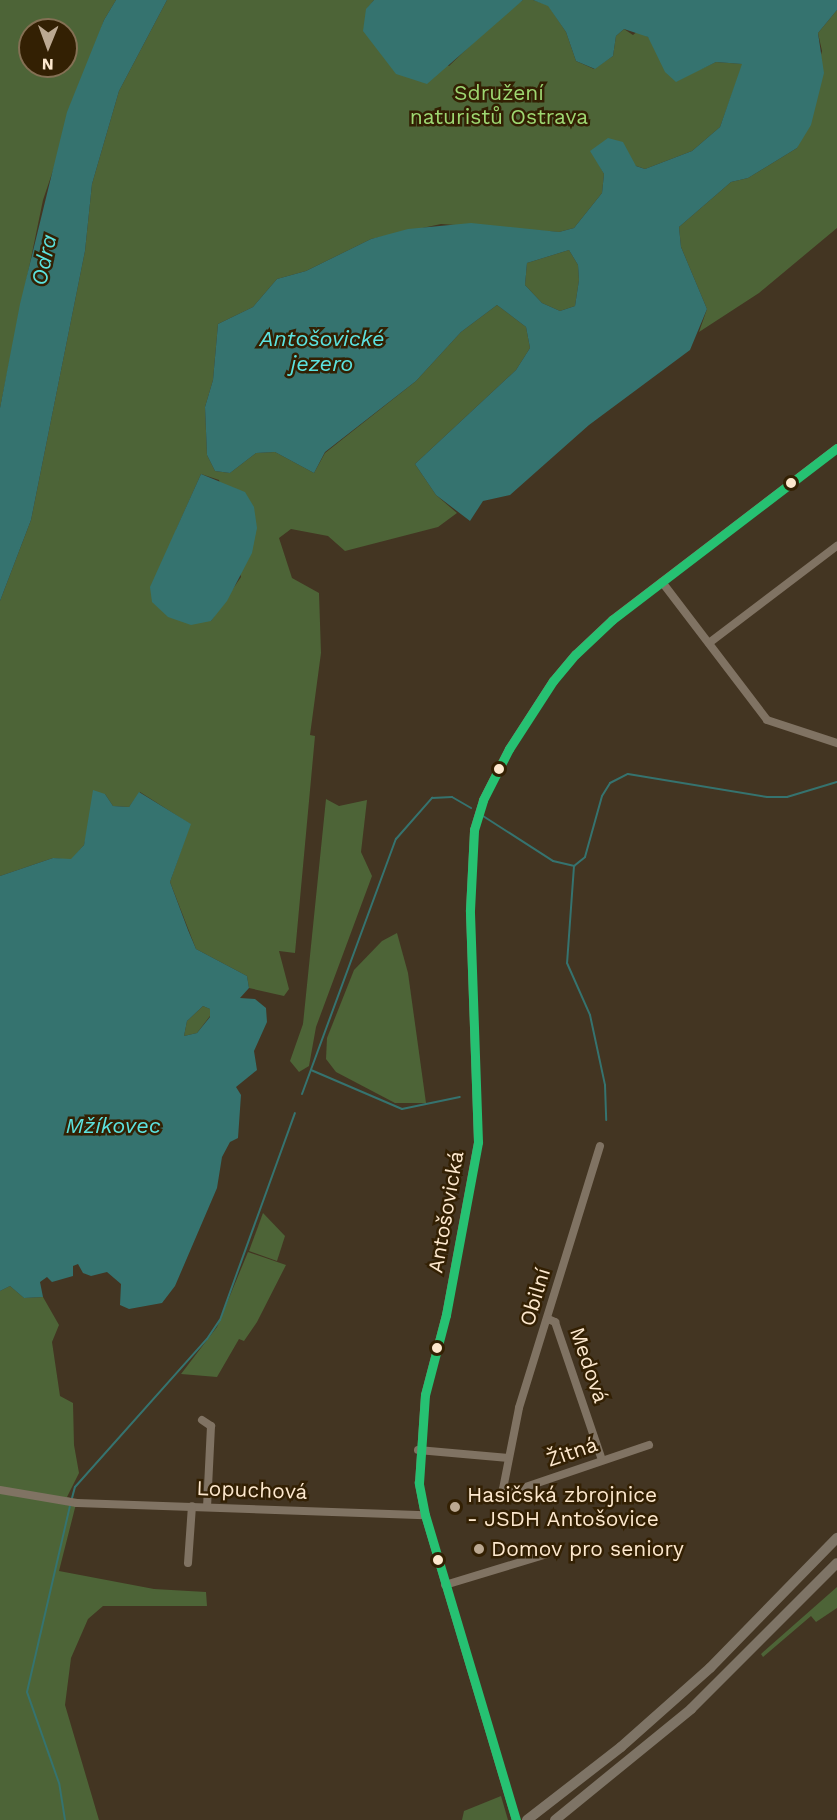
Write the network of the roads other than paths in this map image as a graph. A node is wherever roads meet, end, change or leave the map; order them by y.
1 (837, 448) edge
2 (837, 546) edge
3 (662, 582) junction
4 (709, 643) junction
5 (837, 743) edge
6 (600, 1146) dead end
7 (548, 1319) junction
8 (202, 1420) dead end
9 (649, 1445) dead end
10 (418, 1450) junction
11 (509, 1458) junction
12 (602, 1460) junction
13 (0, 1490) edge
14 (192, 1506) junction
15 (207, 1507) junction
16 (425, 1515) junction
17 (837, 1538) edge
18 (547, 1554) dead end
19 (188, 1563) dead end
20 (837, 1563) edge
21 (446, 1589) junction
22 (516, 1820) edge
23 (527, 1820) edge
24 (555, 1820) edge

1 - 3 street, Antošovická
2 - 4 street
3 - 4 street
3 - 10 street, Antošovická
4 - 5 street
6 - 7 street, Obilní
7 - 11 street, Obilní
7 - 12 street, Medová
8 - 15 street
9 - 12 street, Žitná
10 - 11 street
10 - 16 street, Antošovická
11 - 12 street, Žitná
13 - 14 street, Lopuchová
14 - 15 street, Lopuchová
14 - 19 street
15 - 16 street, Lopuchová
16 - 21 street, Antošovická
17 - 23 highway
18 - 21 street
20 - 24 highway
21 - 22 street, Antošovická

